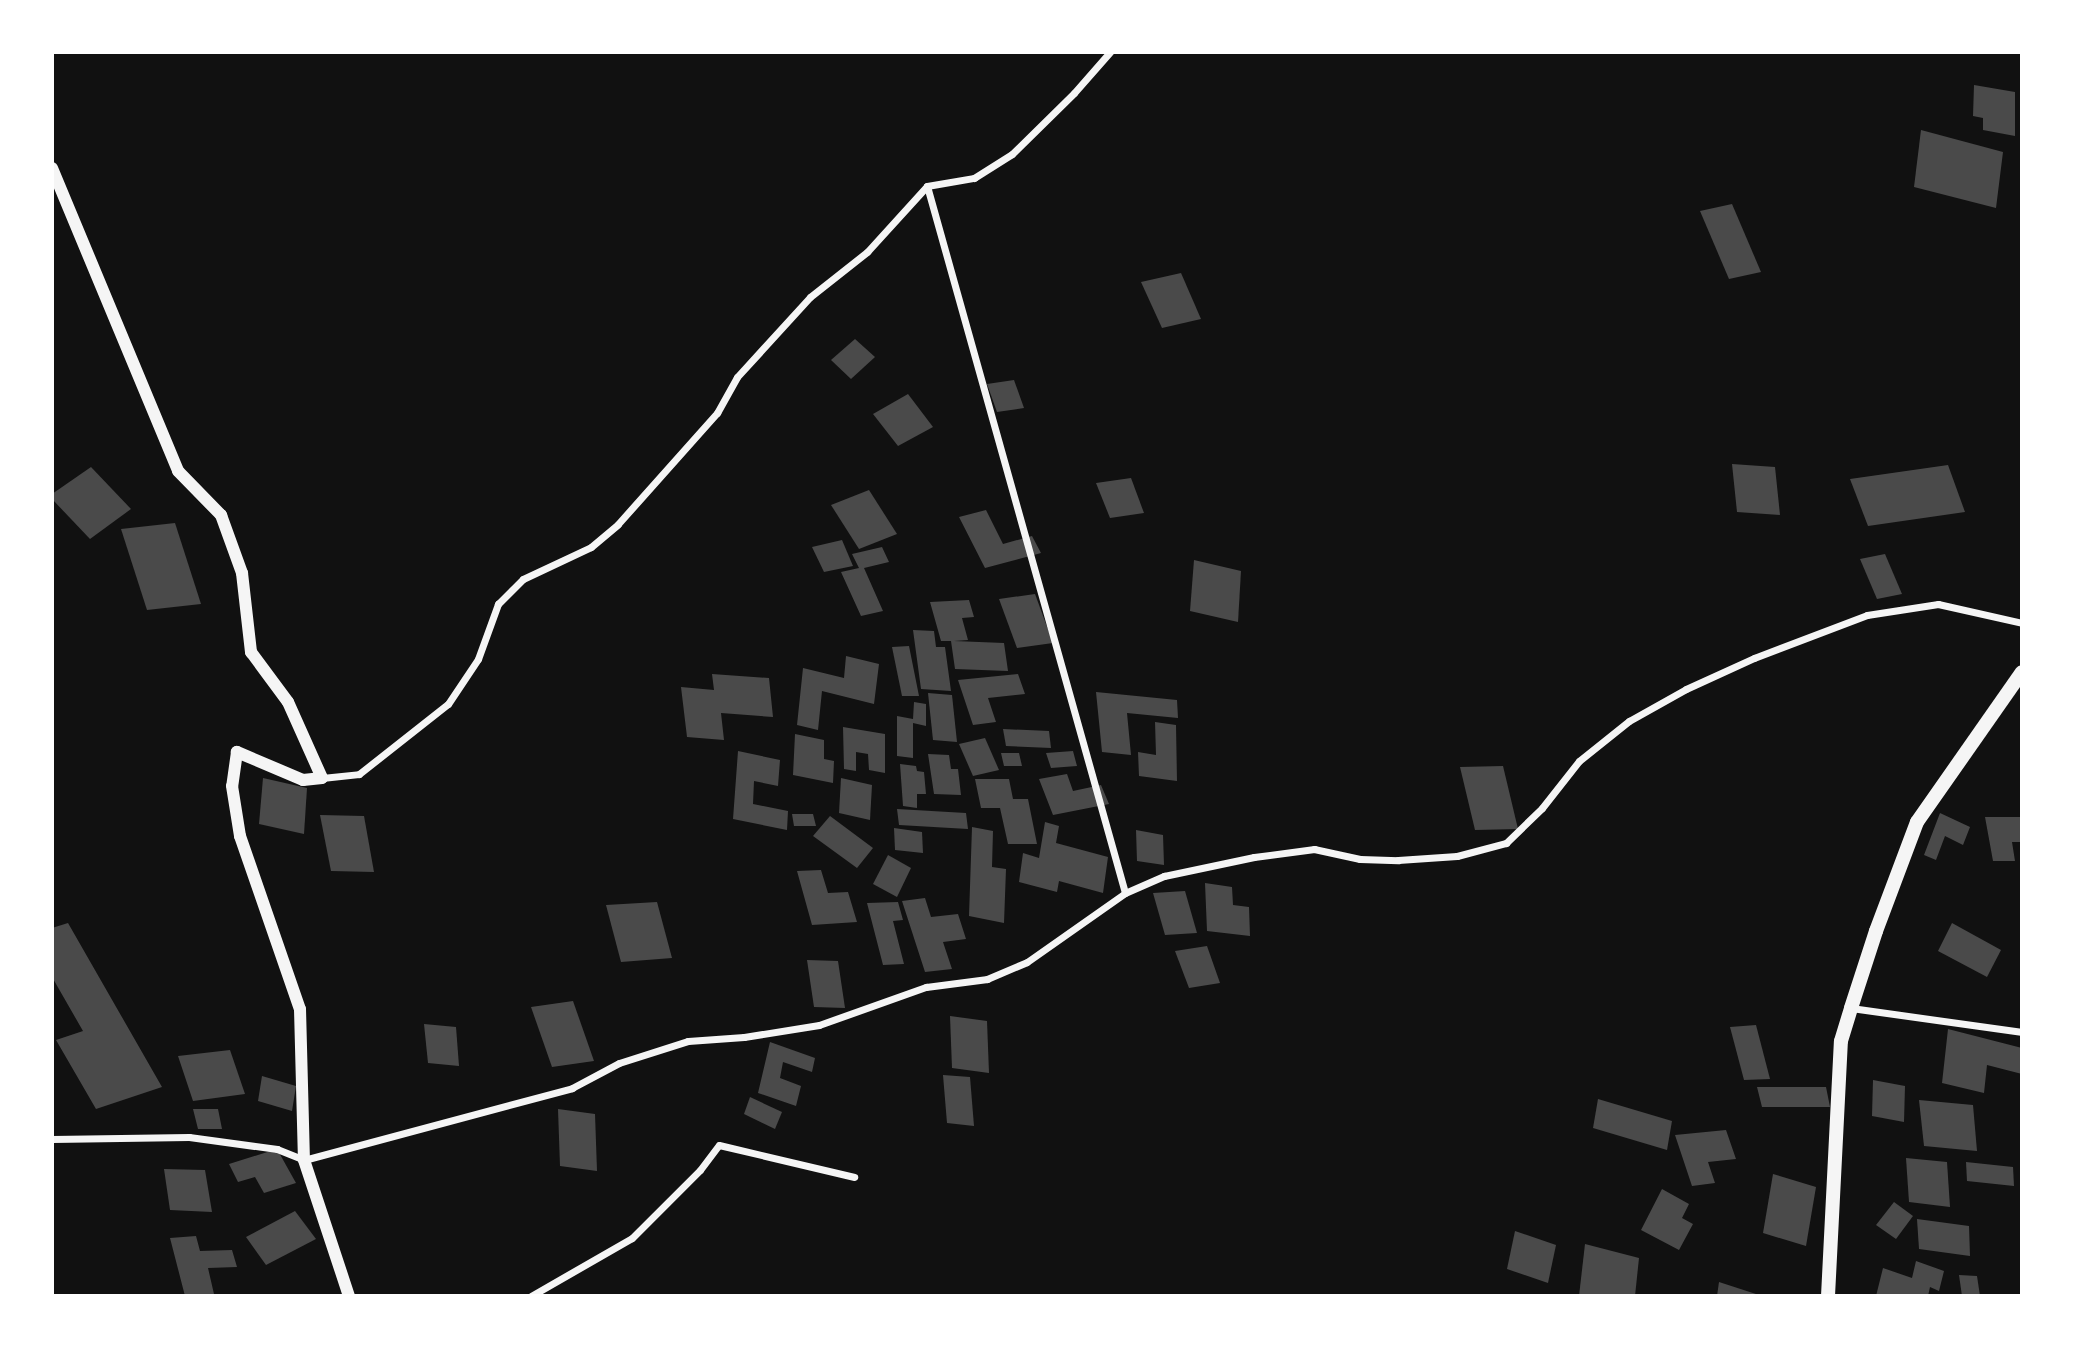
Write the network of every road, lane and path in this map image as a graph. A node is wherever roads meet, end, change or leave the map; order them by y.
1 (1110, 52) edge
2 (52, 168) edge
3 (927, 186) junction
4 (2021, 623) edge
5 (2021, 672) edge
6 (322, 778) junction
7 (1125, 893) junction
8 (1851, 1008) junction
9 (2021, 1032) edge
10 (52, 1139) edge
11 (304, 1160) junction
12 (854, 1177) dead end
13 (349, 1296) edge
14 (531, 1296) edge
15 (1828, 1296) edge

1 - 3 street
2 - 6 street
3 - 6 street
3 - 7 street
4 - 7 street
5 - 8 main road
6 - 11 street
7 - 11 street
8 - 9 street
8 - 15 main road
10 - 11 street
11 - 13 street
12 - 14 street

